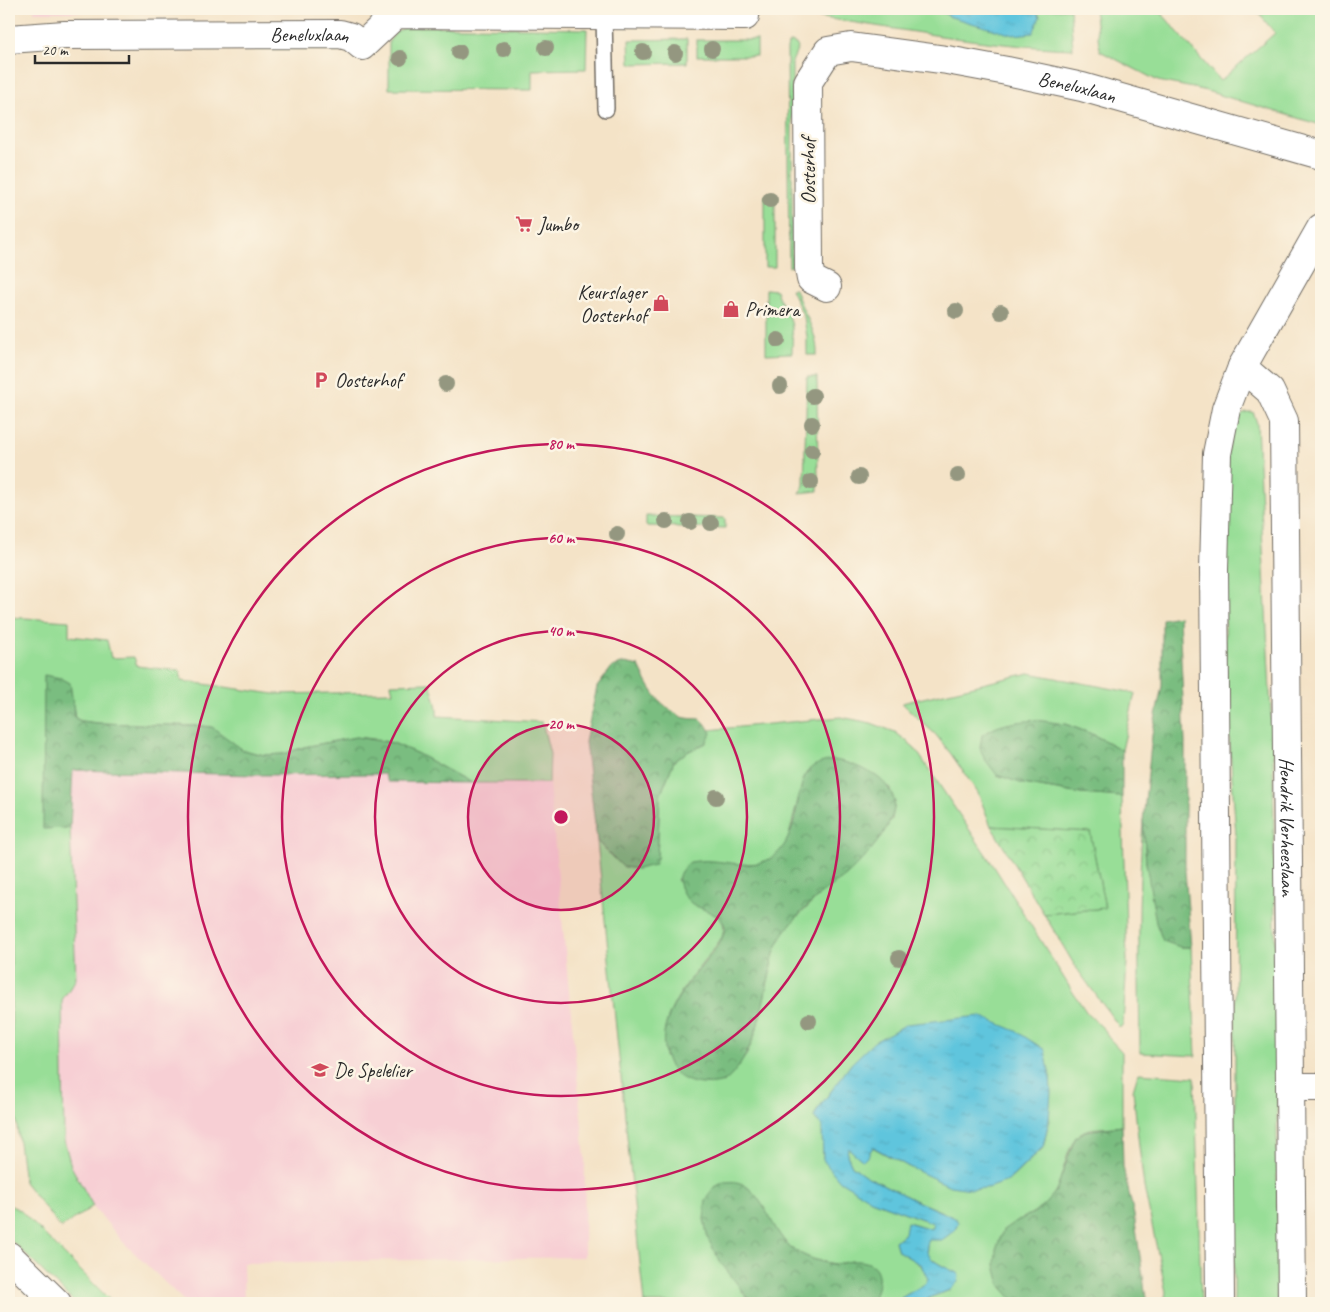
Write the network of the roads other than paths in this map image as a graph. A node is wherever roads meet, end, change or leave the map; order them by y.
1 (591, 13) edge
2 (745, 16) dead end
3 (9, 39) edge
4 (828, 51) joint
5 (606, 109) dead end
6 (1321, 155) edge
7 (1321, 228) edge
8 (827, 287) dead end
9 (1242, 367) junction
10 (1290, 1087) junction
11 (1321, 1087) edge
12 (9, 1256) edge
13 (57, 1303) edge
14 (1220, 1303) edge
15 (1292, 1303) edge

1 - 2 street, Beneluxlaan
1 - 3 street, Beneluxlaan
1 - 5 lane
4 - 6 street, Beneluxlaan
4 - 8 street, Oosterhof
7 - 9 street
9 - 10 street, Hendrik Verheeslaan
9 - 14 street
10 - 11 street
10 - 15 street, Hendrik Verheeslaan
12 - 13 street

